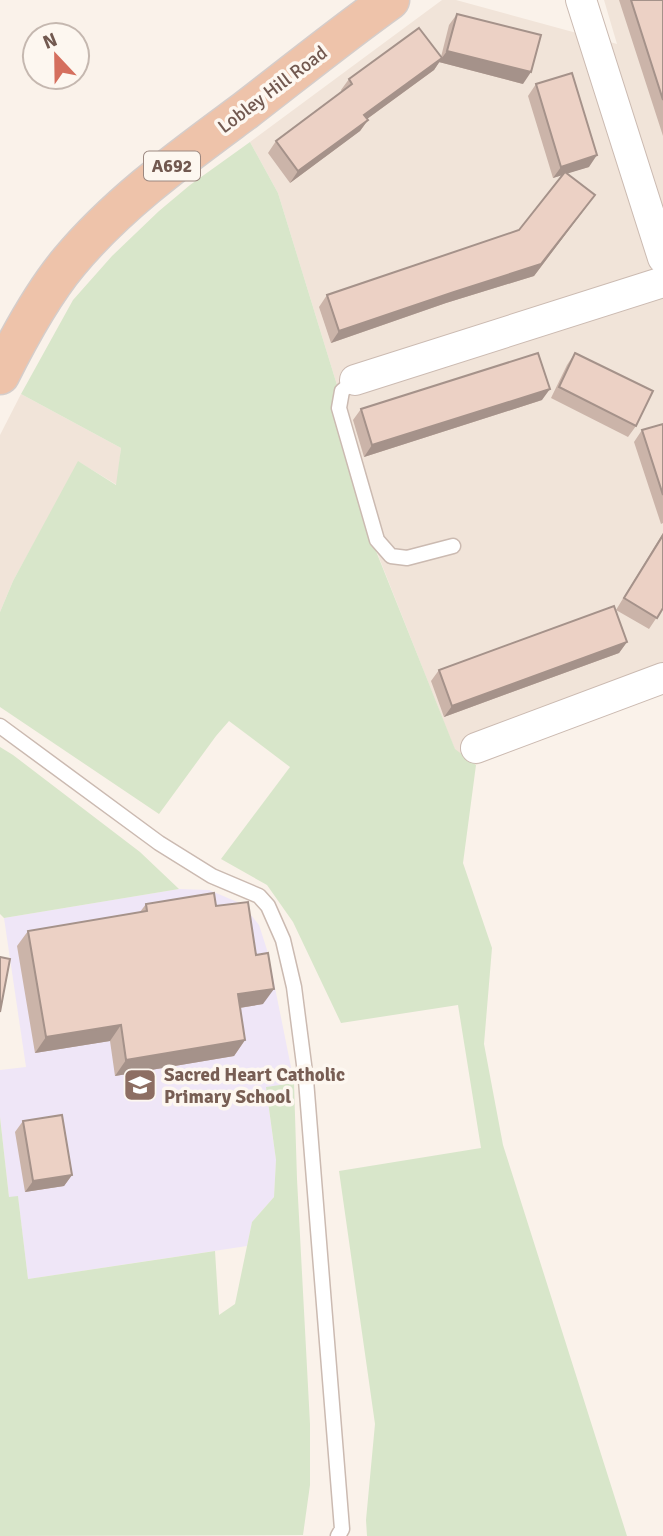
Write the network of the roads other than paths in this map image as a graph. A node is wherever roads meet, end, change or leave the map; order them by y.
1 (390, 0) edge
2 (581, 0) edge
3 (663, 258) edge
4 (663, 282) edge
5 (0, 375) edge
6 (355, 380) joint
7 (453, 546) dead end
8 (663, 678) edge
9 (0, 726) edge
10 (476, 748) dead end
11 (338, 1536) edge

1 - 5 highway, Lobley Hill Road / A692
2 - 3 street
4 - 6 street
6 - 7 lane
8 - 10 street
9 - 11 lane

